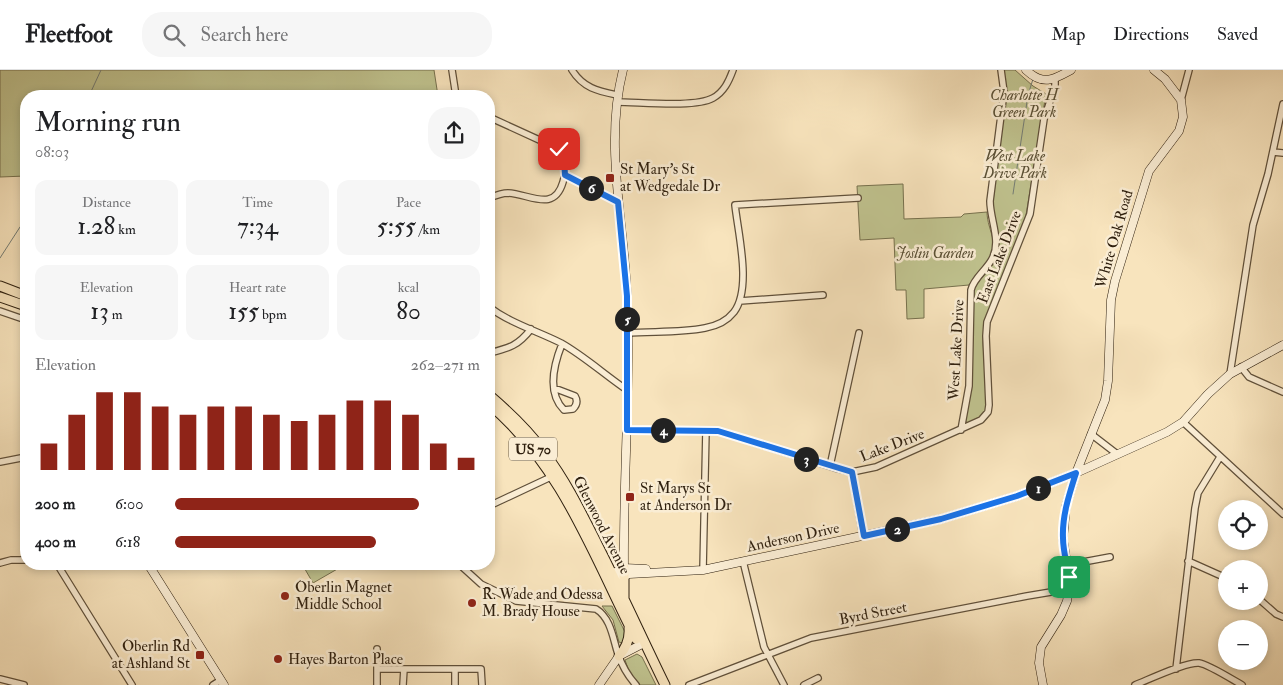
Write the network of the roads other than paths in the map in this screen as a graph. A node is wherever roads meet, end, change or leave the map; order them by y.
1 (452, 70) edge
2 (572, 70) edge
3 (623, 70) edge
4 (733, 70) edge
5 (1001, 70) edge
6 (1026, 70) edge
7 (1071, 70) edge
8 (1154, 70) edge
9 (1189, 70) edge
10 (1055, 79) junction
11 (455, 90) edge
12 (617, 98) junction
13 (1181, 100) junction
14 (1283, 104) edge
15 (495, 120) edge
16 (1273, 152) junction
17 (1283, 153) edge
18 (565, 175) junction
19 (495, 196) edge
20 (858, 198) dead end
21 (618, 202) junction
22 (0, 286) edge
23 (20, 294) edge
24 (823, 294) dead end
25 (0, 297) edge
26 (740, 301) junction
27 (20, 304) edge
28 (0, 311) edge
29 (495, 311) edge
30 (20, 318) edge
31 (531, 329) junction
32 (628, 333) junction
33 (859, 333) dead end
34 (562, 344) junction
35 (1283, 345) edge
36 (495, 352) edge
37 (1241, 367) junction
38 (1230, 374) junction
39 (554, 388) junction
40 (627, 390) junction
41 (1283, 392) edge
42 (495, 400) edge
43 (495, 409) edge
44 (1183, 422) junction
45 (627, 430) junction
46 (706, 430) junction
47 (961, 430) junction
48 (1091, 434) junction
49 (1117, 454) junction
50 (1220, 457) junction
51 (20, 458) edge
52 (0, 462) edge
53 (830, 466) junction
54 (852, 472) junction
55 (1076, 473) junction
56 (556, 474) junction
57 (495, 503) edge
58 (1283, 514) edge
59 (864, 536) junction
60 (1110, 557) dead end
61 (20, 560) edge
62 (743, 561) junction
63 (1188, 561) junction
64 (0, 563) edge
65 (1067, 564) junction
66 (61, 570) edge
67 (152, 570) edge
68 (466, 570) edge
69 (703, 570) junction
70 (625, 572) junction
71 (1218, 574) edge
72 (610, 579) junction
73 (1069, 589) junction
74 (624, 601) junction
75 (1268, 606) edge
76 (1283, 617) edge
77 (629, 626) junction
78 (642, 644) junction
79 (376, 648) dead end
80 (767, 654) junction
81 (619, 656) junction
82 (376, 669) junction
83 (404, 669) junction
84 (455, 669) junction
85 (1176, 669) junction
86 (818, 678) dead end
87 (0, 679) edge
88 (222, 683) edge
89 (24, 685) edge
90 (132, 685) edge
91 (213, 685) edge
92 (377, 685) edge
93 (403, 685) edge
94 (456, 685) edge
95 (482, 685) edge
96 (599, 685) edge
97 (636, 685) edge
98 (658, 685) edge
99 (665, 685) edge
100 (689, 685) edge
101 (784, 685) edge
102 (804, 685) edge
103 (1043, 685) edge
104 (1135, 685) edge
105 (1242, 685) edge

1 - 11 street
2 - 12 street
3 - 12 street
4 - 12 street
5 - 47 street, West Lake Drive
6 - 10 street
7 - 10 street
8 - 13 street
9 - 13 street
10 - 47 street, East Lake Drive
12 - 21 street
13 - 48 street, White Oak Road
14 - 16 street
15 - 18 street
16 - 17 street
16 - 38 street
18 - 19 street
18 - 21 street
20 - 26 street
21 - 32 street
22 - 23 main road
24 - 26 street
25 - 27 main road
26 - 32 street
28 - 30 street
29 - 31 street
31 - 34 street
31 - 36 street
32 - 40 street
33 - 53 street
34 - 39 street
34 - 40 street
35 - 37 street, Anderson Drive
37 - 38 street, Anderson Drive
37 - 41 street
38 - 44 street, Anderson Drive
39 - 39 street
40 - 45 street
42 - 56 main road, Glenwood Avenue / US 70
43 - 56 main road, Glenwood Avenue / US 70
44 - 49 street, Anderson Drive
44 - 50 street
45 - 46 street, Lake Drive
45 - 70 street
46 - 53 street, Lake Drive
46 - 69 street
47 - 54 street, Lake Drive
48 - 49 street
48 - 55 street, White Oak Road
49 - 55 street, Anderson Drive
50 - 58 street
50 - 63 street
51 - 52 street
53 - 54 street, Lake Drive
54 - 59 street
55 - 59 street, Anderson Drive
55 - 65 street, White Oak Road
56 - 57 street
56 - 72 main road, Glenwood Avenue / US 70
59 - 62 street, Anderson Drive
60 - 65 street
61 - 64 street
62 - 69 street, Anderson Drive
62 - 80 street
63 - 71 street
63 - 85 street
65 - 73 street, White Oak Road
66 - 90 street
67 - 88 street
68 - 81 street
69 - 70 street, Anderson Drive
70 - 72 street
70 - 74 main road
72 - 74 main road, Glenwood Avenue / US 70
72 - 77 main road, Glenwood Avenue / US 70
73 - 80 street, Byrd Street
73 - 103 street, White Oak Road
74 - 78 main road, Glenwood Avenue / US 70
75 - 76 street
77 - 78 main road, Glenwood Avenue / US 70
77 - 81 main road
78 - 81 street
78 - 98 main road, Glenwood Avenue / US 70
78 - 99 main road, Glenwood Avenue / US 70
79 - 82 street
80 - 100 street, Byrd Street
80 - 101 street
81 - 96 street
81 - 97 street
82 - 83 street
82 - 92 street
83 - 84 street
83 - 93 street
84 - 94 street
84 - 95 street
85 - 104 street
85 - 105 street
86 - 102 street
87 - 89 street
88 - 91 street

